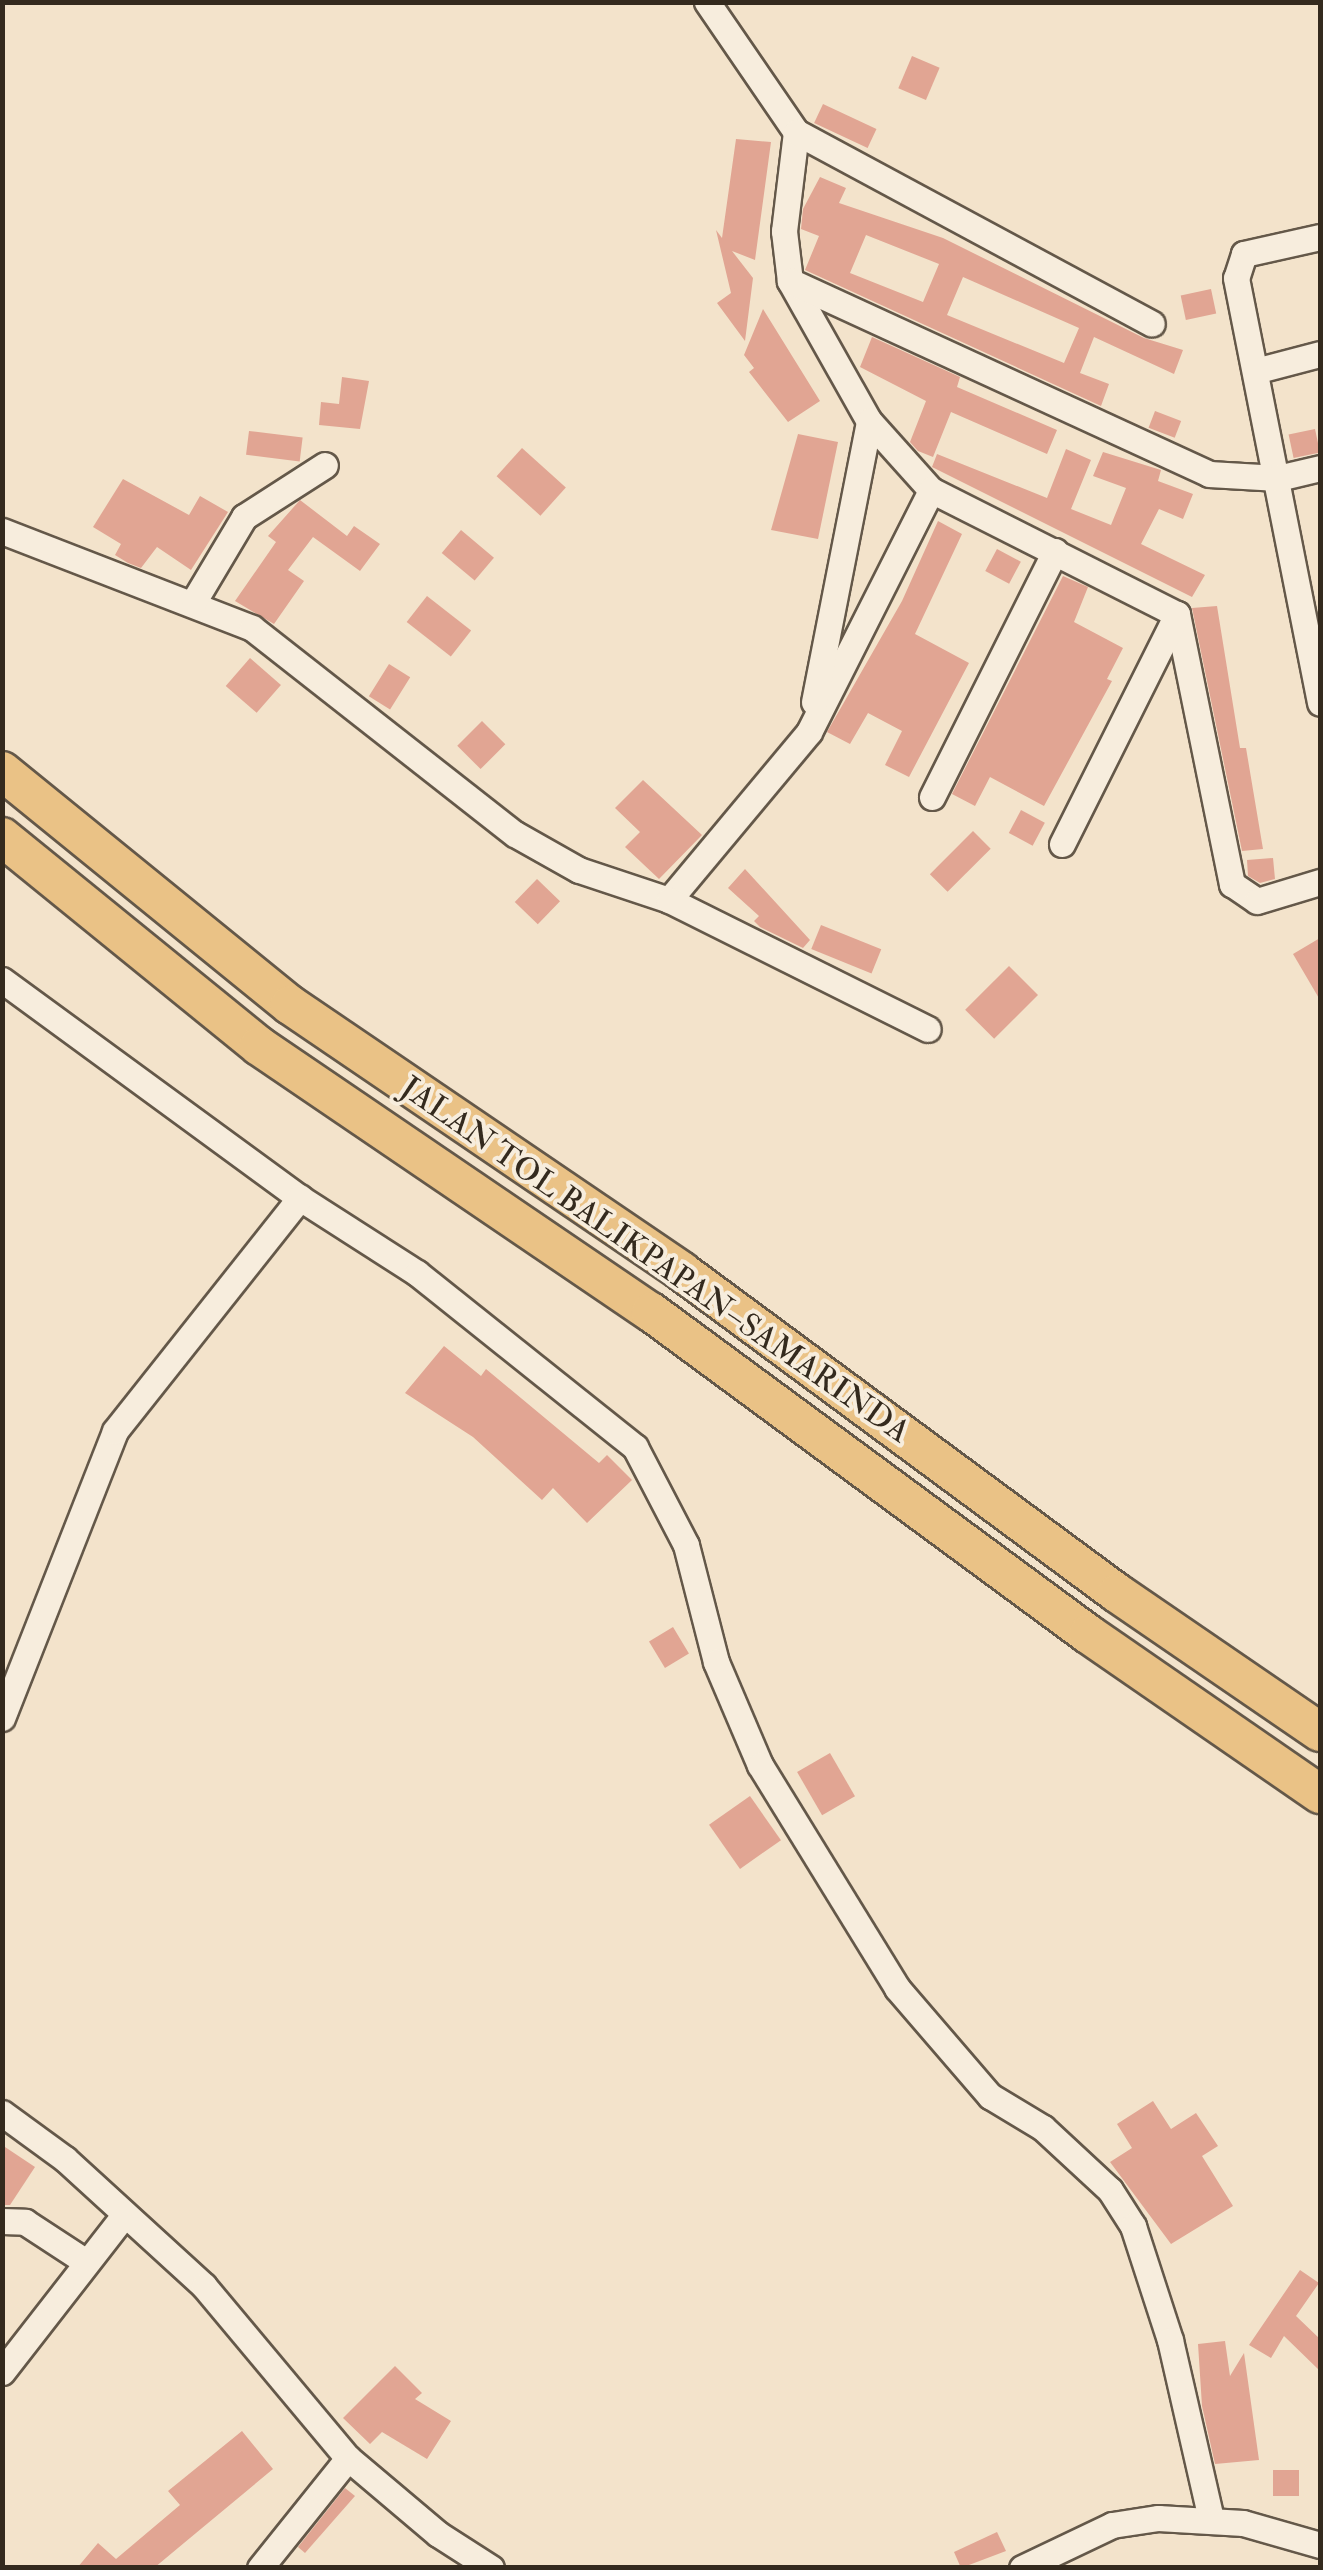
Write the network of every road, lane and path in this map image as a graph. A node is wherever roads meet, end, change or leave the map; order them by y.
1 (707, 2) edge
2 (796, 132) junction
3 (1320, 237) edge
4 (790, 282) junction
5 (1152, 324) dead end
6 (1320, 354) edge
7 (1256, 371) junction
8 (869, 421) junction
9 (325, 465) dead end
10 (1320, 468) edge
11 (1278, 478) junction
12 (931, 490) junction
13 (2, 531) edge
14 (1055, 551) junction
15 (1312, 597) edge
16 (194, 602) junction
17 (1177, 614) junction
18 (1320, 703) edge
19 (809, 732) junction
20 (2, 771) edge
21 (932, 797) dead end
22 (2, 837) edge
23 (1062, 844) dead end
24 (1320, 882) edge
25 (669, 900) junction
26 (2, 980) edge
27 (928, 1029) dead end
28 (300, 1198) junction
29 (2, 1718) edge
30 (1320, 1732) edge
31 (1320, 1794) edge
32 (2, 2112) edge
33 (125, 2214) junction
34 (2, 2220) edge
35 (84, 2260) junction
36 (2, 2372) edge
37 (348, 2458) junction
38 (1211, 2519) junction
39 (1320, 2545) edge
40 (260, 2568) edge
41 (491, 2568) edge
42 (1022, 2568) edge

1 - 2 street
2 - 4 street
2 - 5 street
3 - 7 street
4 - 8 street
4 - 11 street
6 - 7 street
7 - 11 street
8 - 12 street
8 - 19 street
9 - 16 street
10 - 11 street
11 - 15 street
12 - 14 street
12 - 19 street
13 - 16 street
14 - 17 street
14 - 21 street
15 - 18 street
16 - 25 street
17 - 23 street
17 - 24 street
19 - 25 street
20 - 30 highway, JALAN TOL BALIKPAPAN–SAMARINDA
22 - 31 highway, JALAN TOL BALIKPAPAN–SAMARINDA
25 - 27 street
26 - 28 street
28 - 29 street
28 - 38 street
32 - 33 street
33 - 35 street
33 - 37 street
34 - 35 street
35 - 36 street
37 - 40 street
37 - 41 street
38 - 39 street
38 - 42 street

